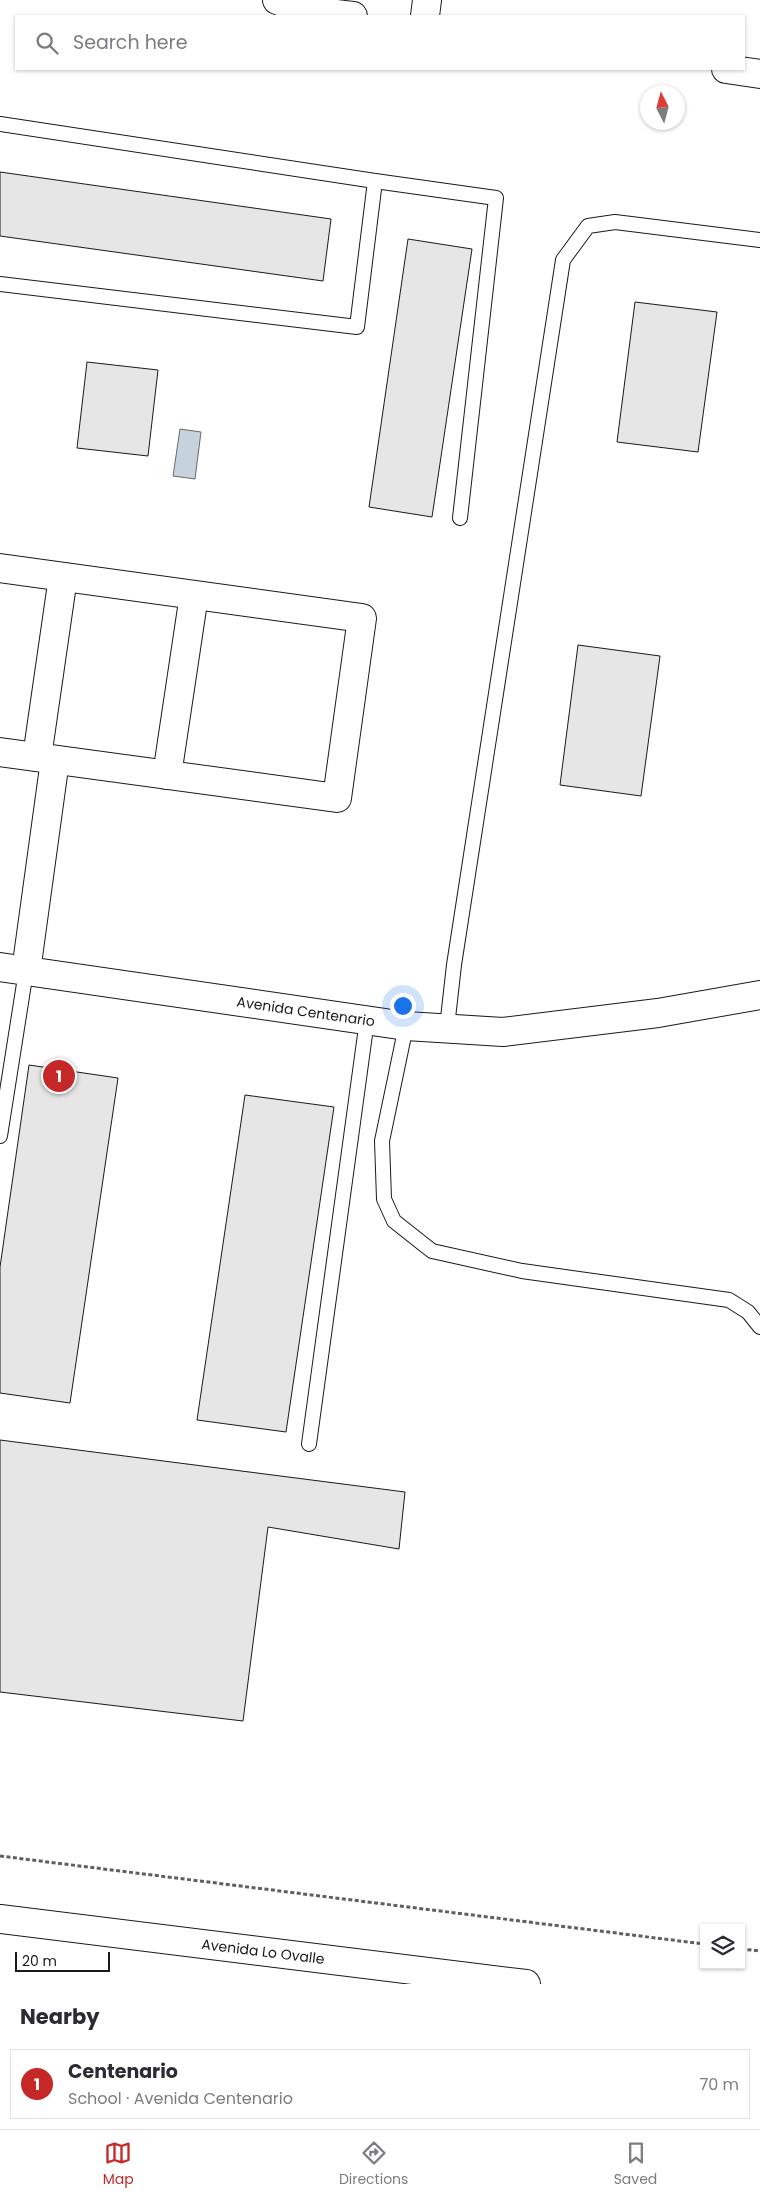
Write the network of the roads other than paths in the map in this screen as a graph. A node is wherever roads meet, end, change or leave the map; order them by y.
1 (277, 0) edge
2 (428, 0) edge
3 (346, 15) edge
4 (425, 15) edge
5 (733, 70) edge
6 (760, 74) edge
7 (0, 124) edge
8 (375, 181) junction
9 (760, 240) edge
10 (0, 284) edge
11 (460, 518) dead end
12 (0, 568) edge
13 (63, 577) junction
14 (194, 595) junction
15 (0, 752) edge
16 (46, 758) junction
17 (167, 775) junction
18 (13, 969) edge
19 (760, 995) edge
20 (366, 1020) junction
21 (406, 1026) junction
22 (447, 1027) junction
23 (0, 1136) edge
24 (760, 1327) edge
25 (309, 1444) dead end
26 (0, 1918) edge
27 (526, 1984) edge

1 - 3 street
2 - 4 street
5 - 6 street
7 - 8 lane
8 - 10 lane
8 - 11 lane
9 - 22 lane
12 - 13 street
13 - 14 street
13 - 16 street
14 - 17 street
14 - 17 street
15 - 16 street
16 - 17 street
16 - 18 street
18 - 20 street, Avenida Centenario
18 - 23 lane
19 - 22 street, Avenida Centenario
20 - 21 street, Avenida Centenario
20 - 25 lane
21 - 22 street, Avenida Centenario
21 - 24 lane
26 - 27 street, Avenida Lo Ovalle

